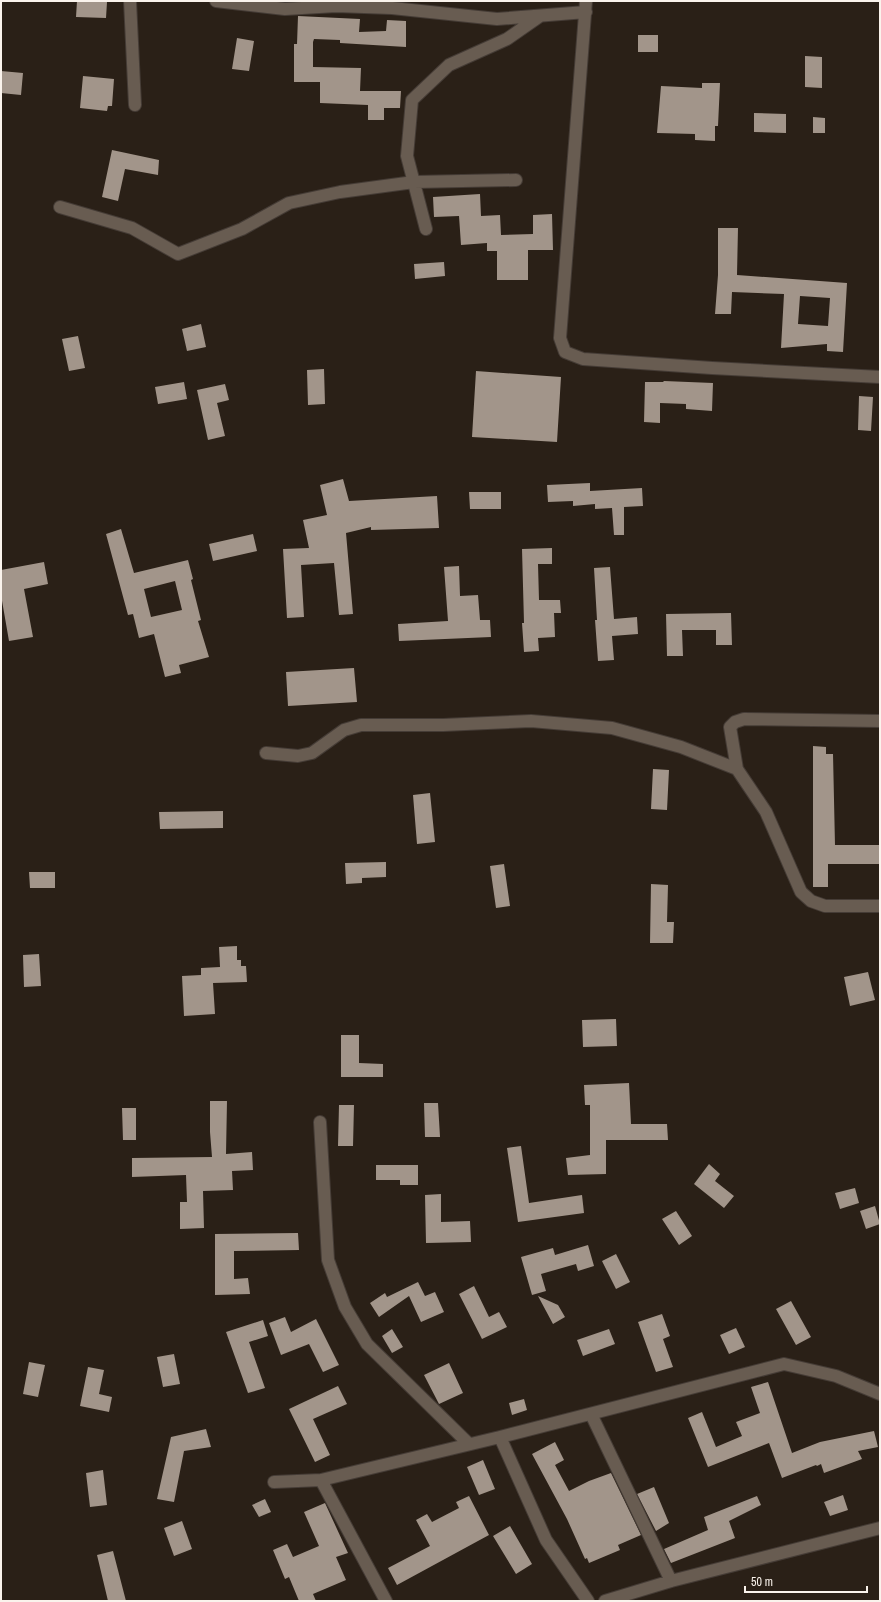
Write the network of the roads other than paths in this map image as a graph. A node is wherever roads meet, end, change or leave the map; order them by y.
1 (130, 1) edge
2 (216, 1) edge
3 (586, 6) edge
4 (542, 15) junction
5 (134, 105) dead end
6 (516, 180) dead end
7 (414, 182) junction
8 (60, 207) dead end
9 (426, 229) dead end
10 (880, 377) edge
11 (880, 722) edge
12 (266, 754) dead end
13 (737, 769) junction
14 (880, 906) edge
15 (320, 1122) dead end
16 (880, 1394) edge
17 (591, 1414) junction
18 (500, 1437) junction
19 (469, 1444) junction
20 (321, 1480) junction
21 (274, 1482) dead end
22 (880, 1528) edge
23 (671, 1581) junction
24 (386, 1601) edge
25 (588, 1601) edge
26 (605, 1601) edge

1 - 5 street
2 - 4 street
3 - 4 street
3 - 10 street
4 - 7 street
6 - 7 street
7 - 8 street
7 - 9 street
11 - 13 street
12 - 13 street
13 - 14 street
15 - 19 street
16 - 17 street
17 - 18 street
17 - 23 street
18 - 19 street
18 - 25 street
19 - 20 street
20 - 21 street
20 - 24 street
22 - 23 street
23 - 26 street

